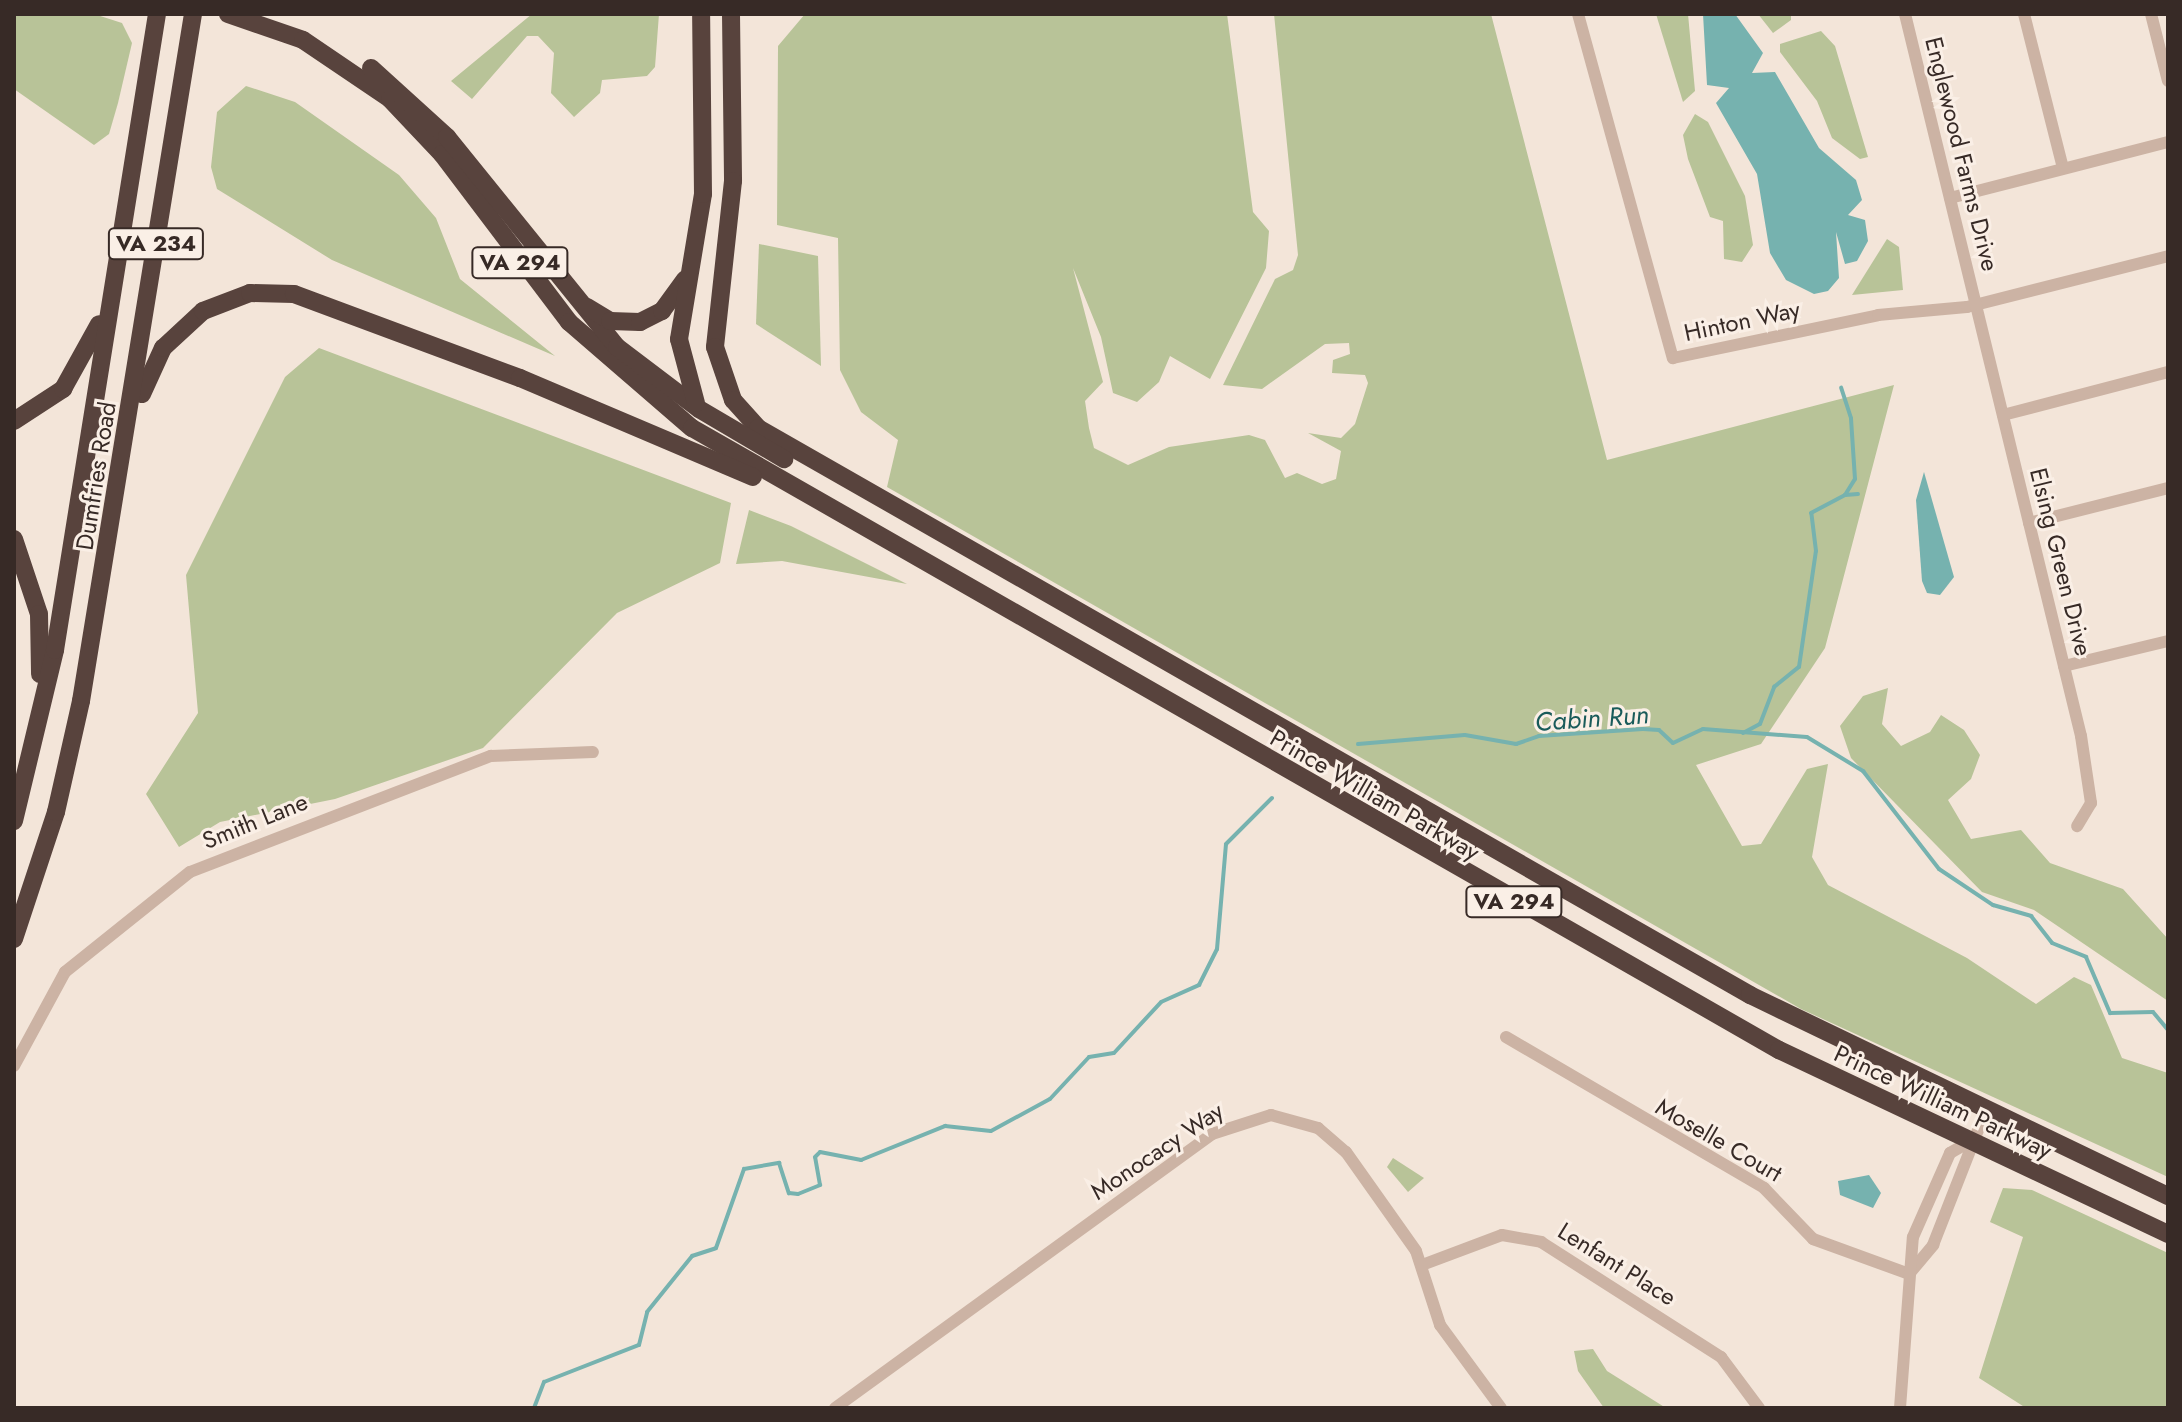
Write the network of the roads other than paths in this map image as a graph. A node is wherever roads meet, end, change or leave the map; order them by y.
1 (157, 14) edge
2 (193, 14) edge
3 (228, 14) edge
4 (266, 14) edge
5 (701, 14) edge
6 (731, 14) edge
7 (1578, 14) edge
8 (1905, 14) edge
9 (2024, 14) edge
10 (2151, 14) edge
11 (2168, 81) edge
12 (2168, 142) edge
13 (2063, 168) junction
14 (1950, 198) junction
15 (2168, 256) edge
16 (694, 257) junction
17 (114, 284) junction
18 (566, 291) junction
19 (1977, 305) junction
20 (2168, 372) edge
21 (699, 409) junction
22 (2003, 415) junction
23 (14, 421) edge
24 (125, 450) junction
25 (2168, 488) edge
26 (826, 504) junction
27 (2029, 523) junction
28 (879, 535) junction
29 (14, 539) edge
30 (964, 549) junction
31 (2168, 641) edge
32 (2064, 666) junction
33 (593, 752) dead end
34 (25, 784) junction
35 (14, 821) edge
36 (2077, 826) dead end
37 (14, 939) edge
38 (1506, 1037) dead end
39 (14, 1066) edge
40 (1985, 1112) junction
41 (1969, 1142) junction
42 (2168, 1196) edge
43 (2168, 1234) edge
44 (1422, 1265) junction
45 (1909, 1274) junction
46 (835, 1408) edge
47 (1501, 1408) edge
48 (1759, 1408) edge
49 (1900, 1408) edge

1 - 17 highway, VA 234
2 - 24 highway, Dumfries Road / VA 234
3 - 26 highway, VA 294
4 - 18 highway
5 - 16 highway, VA 294
6 - 30 highway, VA 294
7 - 19 street, Hinton Way
8 - 14 street, Englewood Farms Drive
9 - 13 street
10 - 11 street
12 - 13 street
13 - 14 street
14 - 19 street, Englewood Farms Drive
15 - 19 street, Hinton Way
16 - 18 highway
16 - 21 highway, VA 294
17 - 23 highway
17 - 34 highway, Dumfries Road / VA 234
18 - 21 highway
19 - 22 street, Elsing Green Drive
20 - 22 street
21 - 26 highway, VA 294
21 - 30 highway
22 - 27 street, Elsing Green Drive
24 - 28 highway
24 - 37 highway, Dumfries Road / VA 234
25 - 27 street
26 - 28 highway, Prince William Parkway / VA 294
27 - 32 street, Elsing Green Drive
28 - 41 highway, Prince William Parkway / VA 294
29 - 34 highway
30 - 40 highway, Prince William Parkway / VA 294
31 - 32 street
32 - 36 street, Elsing Green Drive
33 - 39 street, Smith Lane
34 - 35 highway, Dumfries Road / VA 234
38 - 45 street, Moselle Court
40 - 41 street
40 - 42 highway, Prince William Parkway / VA 294
41 - 43 highway, Prince William Parkway / VA 294
41 - 45 street
41 - 45 street
44 - 46 street, Monocacy Way
44 - 47 street, Monocacy Way
44 - 48 street, Lenfant Place
45 - 49 street

